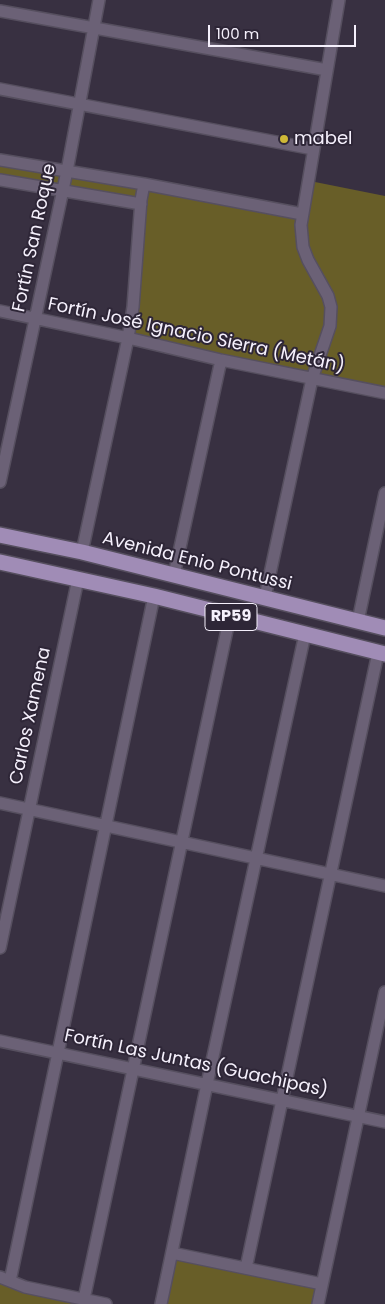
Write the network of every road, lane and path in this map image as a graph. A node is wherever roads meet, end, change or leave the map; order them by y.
1 (99, 0) edge
2 (339, 0) edge
3 (0, 11) edge
4 (94, 29) junction
5 (327, 70) junction
6 (0, 89) edge
7 (80, 104) junction
8 (313, 148) junction
9 (0, 160) edge
10 (68, 171) junction
11 (0, 180) edge
12 (144, 184) junction
13 (63, 192) junction
14 (141, 204) junction
15 (302, 214) junction
16 (0, 311) edge
17 (35, 319) junction
18 (128, 338) junction
19 (221, 360) junction
20 (312, 379) junction
21 (385, 393) edge
22 (0, 482) edge
23 (385, 493) edge
24 (0, 535) edge
25 (82, 552) junction
26 (0, 562) edge
27 (174, 575) junction
28 (78, 579) junction
29 (154, 596) junction
30 (265, 597) junction
31 (230, 616) junction
32 (358, 621) junction
33 (385, 628) edge
34 (305, 634) junction
35 (382, 654) edge
36 (0, 803) edge
37 (30, 808) junction
38 (107, 825) junction
39 (180, 841) junction
40 (257, 858) junction
41 (331, 874) junction
42 (385, 886) edge
43 (0, 948) edge
44 (385, 992) edge
45 (0, 1041) edge
46 (58, 1053) junction
47 (132, 1068) junction
48 (207, 1084) junction
49 (282, 1100) junction
50 (358, 1116) junction
51 (385, 1122) edge
52 (172, 1253) junction
53 (246, 1268) junction
54 (5, 1279) edge
55 (322, 1284) junction
56 (85, 1302) edge
57 (106, 1304) edge
58 (161, 1304) edge
59 (318, 1304) edge

1 - 4 street, Fortín San Roque
2 - 5 street
3 - 4 street
4 - 5 street
4 - 7 street, Fortín San Roque
5 - 8 street
6 - 7 street
7 - 8 street
7 - 10 street, Fortín San Roque
8 - 15 street
9 - 10 street
10 - 12 street
10 - 13 street, Fortín San Roque
11 - 13 street
12 - 14 street
12 - 15 street
13 - 14 street
13 - 17 street, Fortín San Roque
14 - 18 street
15 - 20 street
16 - 17 street, Fortín José Ignacio Sierra (Metán)
17 - 18 street, Fortín José Ignacio Sierra (Metán)
17 - 22 street, Fortín San Roque
18 - 19 street, Fortín José Ignacio Sierra (Metán)
18 - 25 street
19 - 20 street, Fortín José Ignacio Sierra (Metán)
19 - 27 street
20 - 21 street, Fortín José Ignacio Sierra (Metán)
20 - 30 street
23 - 32 street
24 - 25 main road, Avenida Enio Pontussi / RP59
25 - 27 main road, Avenida Enio Pontussi / RP59
26 - 28 main road, RP59
27 - 30 main road, Avenida Enio Pontussi / RP59
28 - 29 main road, RP59
28 - 37 street, Carlos Xamena
29 - 31 main road, RP59
29 - 38 street
30 - 32 main road, Avenida Enio Pontussi / RP59
31 - 34 main road, RP59
31 - 39 street
32 - 33 main road, Avenida Enio Pontussi / RP59
34 - 35 main road, RP59
34 - 40 street
35 - 41 street
36 - 37 street
37 - 38 street
37 - 43 street, Carlos Xamena
38 - 39 street
38 - 46 street
39 - 40 street
39 - 47 street
40 - 41 street
40 - 48 street
41 - 42 street
41 - 49 street
44 - 50 street
45 - 46 street, Fortín Las Juntas (Guachipas)
46 - 47 street, Fortín Las Juntas (Guachipas)
46 - 54 street
47 - 48 street, Fortín Las Juntas (Guachipas)
47 - 56 street
48 - 49 street, Fortín Las Juntas (Guachipas)
48 - 52 street
49 - 50 street, Fortín Las Juntas (Guachipas)
49 - 53 street
50 - 51 street, Fortín Las Juntas (Guachipas)
50 - 55 street
52 - 53 street
52 - 58 street
53 - 55 street
54 - 56 street
55 - 59 street
56 - 57 street

